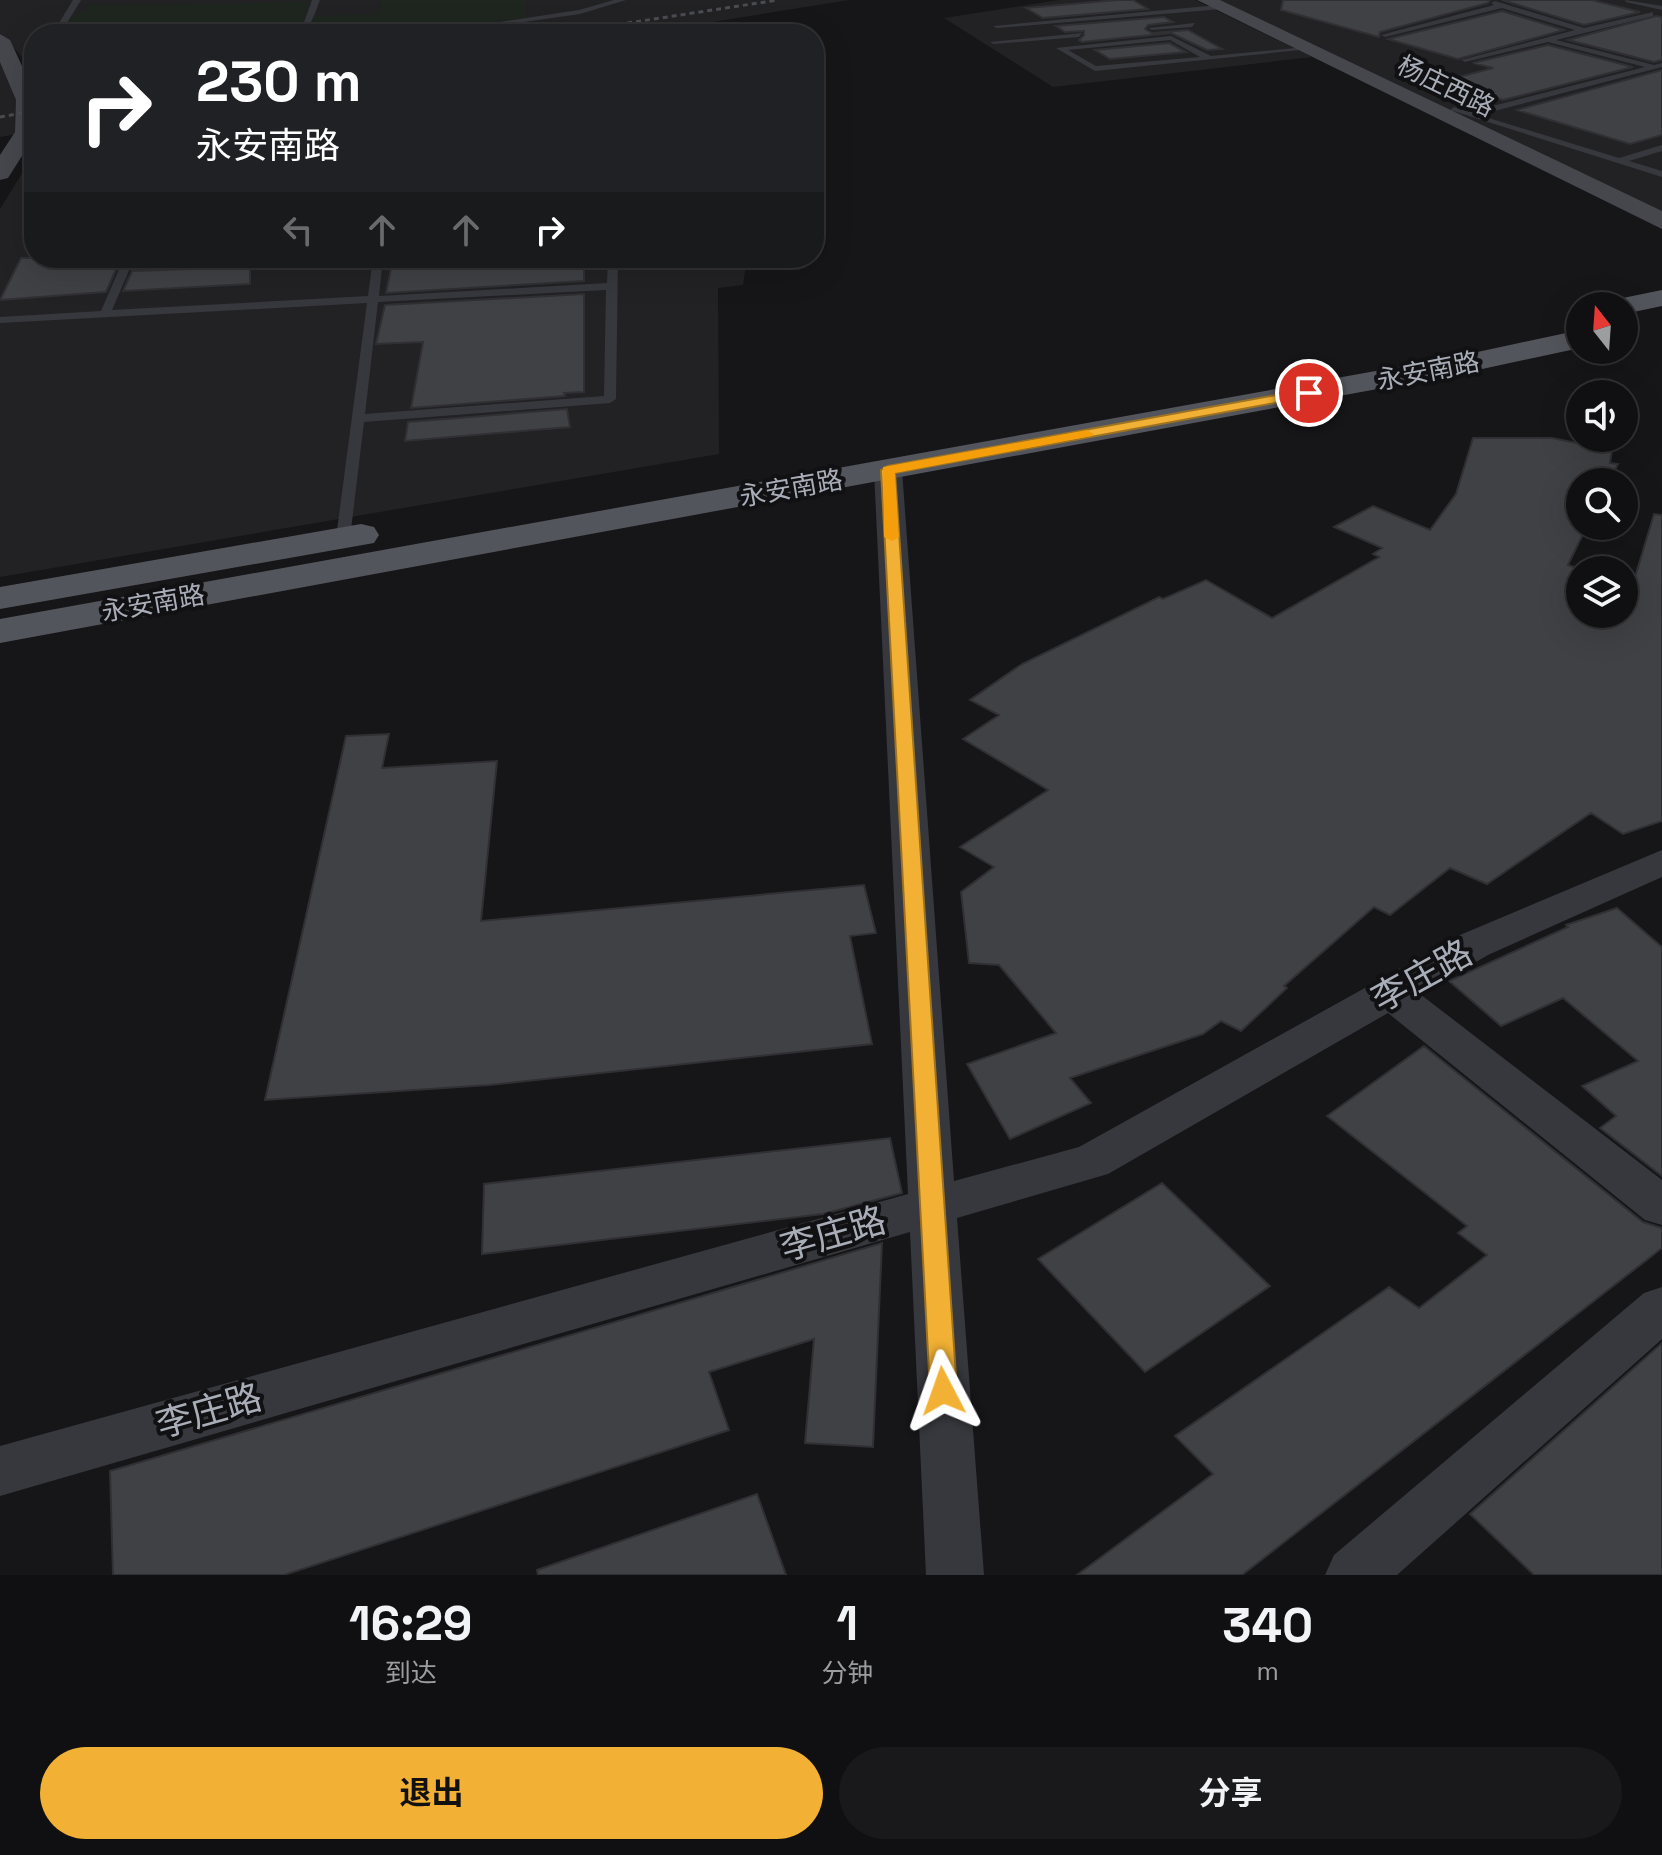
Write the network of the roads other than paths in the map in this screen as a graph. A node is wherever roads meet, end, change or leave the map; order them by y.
1 (77, 0) edge
2 (316, 0) edge
3 (622, 0) edge
4 (1482, 0) edge
5 (1629, 0) edge
6 (1218, 2) edge
7 (1504, 5) junction
8 (1662, 8) edge
9 (1134, 14) junction
10 (1650, 14) dead end
11 (63, 24) edge
12 (307, 24) edge
13 (495, 24) edge
14 (1192, 25) dead end
15 (997, 26) dead end
16 (1159, 28) junction
17 (1144, 29) dead end
18 (1588, 31) junction
19 (1084, 34) dead end
20 (1385, 35) dead end
21 (0, 40) edge
22 (1546, 40) junction
23 (994, 42) dead end
24 (1306, 49) junction
25 (1209, 58) junction
26 (1465, 60) dead end
27 (1658, 66) edge
28 (1634, 72) junction
29 (1662, 79) edge
30 (24, 83) edge
31 (1462, 112) junction
32 (24, 135) edge
33 (1662, 148) edge
34 (1618, 161) junction
35 (4, 163) edge
36 (1662, 174) edge
37 (1662, 207) edge
38 (1662, 221) edge
39 (124, 268) edge
40 (376, 268) edge
41 (613, 268) edge
42 (612, 286) junction
43 (372, 298) junction
44 (1662, 298) edge
45 (1638, 303) edge
46 (105, 314) junction
47 (1566, 318) edge
48 (0, 320) edge
49 (1662, 322) edge
50 (1638, 327) edge
51 (1566, 342) edge
52 (357, 419) junction
53 (888, 470) junction
54 (343, 538) junction
55 (0, 598) edge
56 (0, 631) edge
57 (1662, 862) edge
58 (1391, 993) junction
59 (931, 1206) junction
60 (1662, 1206) edge
61 (1662, 1308) edge
62 (0, 1471) edge
63 (955, 1575) edge
64 (1354, 1575) edge

1 - 11 lane
2 - 12 lane
3 - 13 lane
4 - 7 lane
5 - 8 lane
6 - 9 lane
6 - 24 street, 杨庄西路
6 - 31 street, 杨庄西路
7 - 18 lane
7 - 20 lane
9 - 15 lane
9 - 16 lane
10 - 18 lane
14 - 16 lane
16 - 17 lane
18 - 22 lane
19 - 23 lane
21 - 30 street
22 - 26 lane
22 - 27 lane
24 - 25 lane
24 - 38 street, 杨庄西路
25 - 25 lane
27 - 28 lane
28 - 29 lane
28 - 31 lane
31 - 34 lane
31 - 37 street, 杨庄西路
32 - 35 street
33 - 34 lane
34 - 36 lane
39 - 46 lane
40 - 43 lane
41 - 42 lane
42 - 43 lane
42 - 52 lane
43 - 46 lane
43 - 52 lane
44 - 45 main road
46 - 48 lane
47 - 54 main road, 永安南路
49 - 50 main road
51 - 53 main road, 永安南路
52 - 54 lane
53 - 56 main road, 永安南路
53 - 59 street
54 - 55 main road, 永安南路
57 - 58 street, 李庄路
58 - 59 street, 李庄路
58 - 60 street
59 - 62 street, 李庄路
59 - 63 street
61 - 64 street

